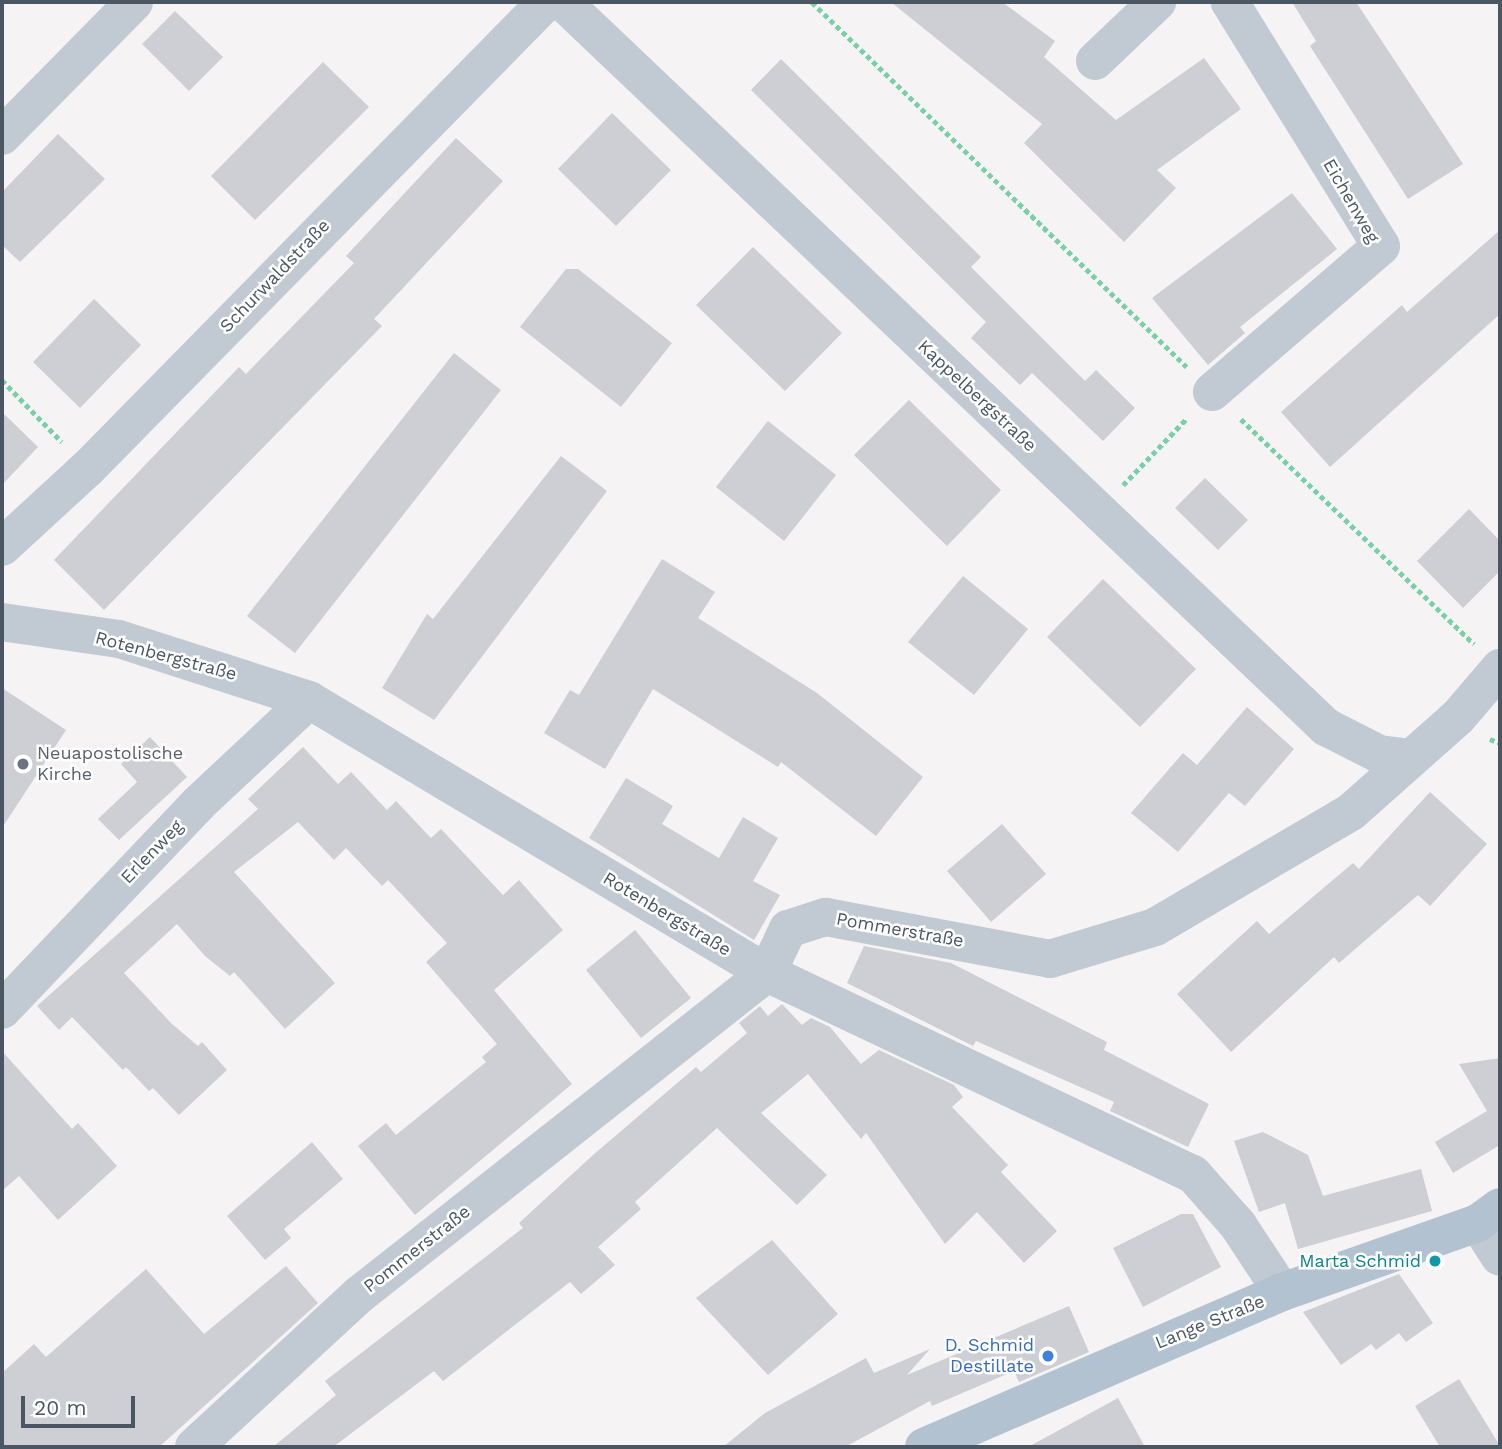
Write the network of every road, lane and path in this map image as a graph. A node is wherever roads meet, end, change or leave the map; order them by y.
1 (545, 2) edge
2 (563, 2) edge
3 (812, 2) edge
4 (1157, 2) edge
5 (1230, 2) edge
6 (111, 9) edge
7 (1095, 61) dead end
8 (2, 136) edge
9 (2, 380) edge
10 (1212, 392) junction
11 (88, 468) junction
12 (1097, 510) junction
13 (2, 547) edge
14 (2, 622) edge
15 (1500, 668) edge
16 (309, 700) junction
17 (1410, 758) junction
18 (766, 973) junction
19 (2, 1010) edge
20 (1489, 1215) edge
21 (1500, 1257) edge
22 (1282, 1293) junction
23 (194, 1447) edge
24 (923, 1447) edge

1 - 11 street, Schurwaldstraße
2 - 12 street, Kappelbergstraße
3 - 10 path
4 - 7 street
5 - 10 street, Eichenweg
6 - 8 street
9 - 11 path
10 - 12 path
10 - 15 path
11 - 13 street, Schurwaldstraße
12 - 17 street, Kappelbergstraße
14 - 16 street, Rotenbergstraße
15 - 17 street, Pommerstraße
16 - 18 street, Rotenbergstraße
16 - 19 street, Erlenweg
17 - 18 street, Pommerstraße
18 - 22 street, Rotenbergstraße
18 - 23 street, Pommerstraße
20 - 21 street
20 - 22 main road, Lange Straße
22 - 24 main road, Lange Straße

